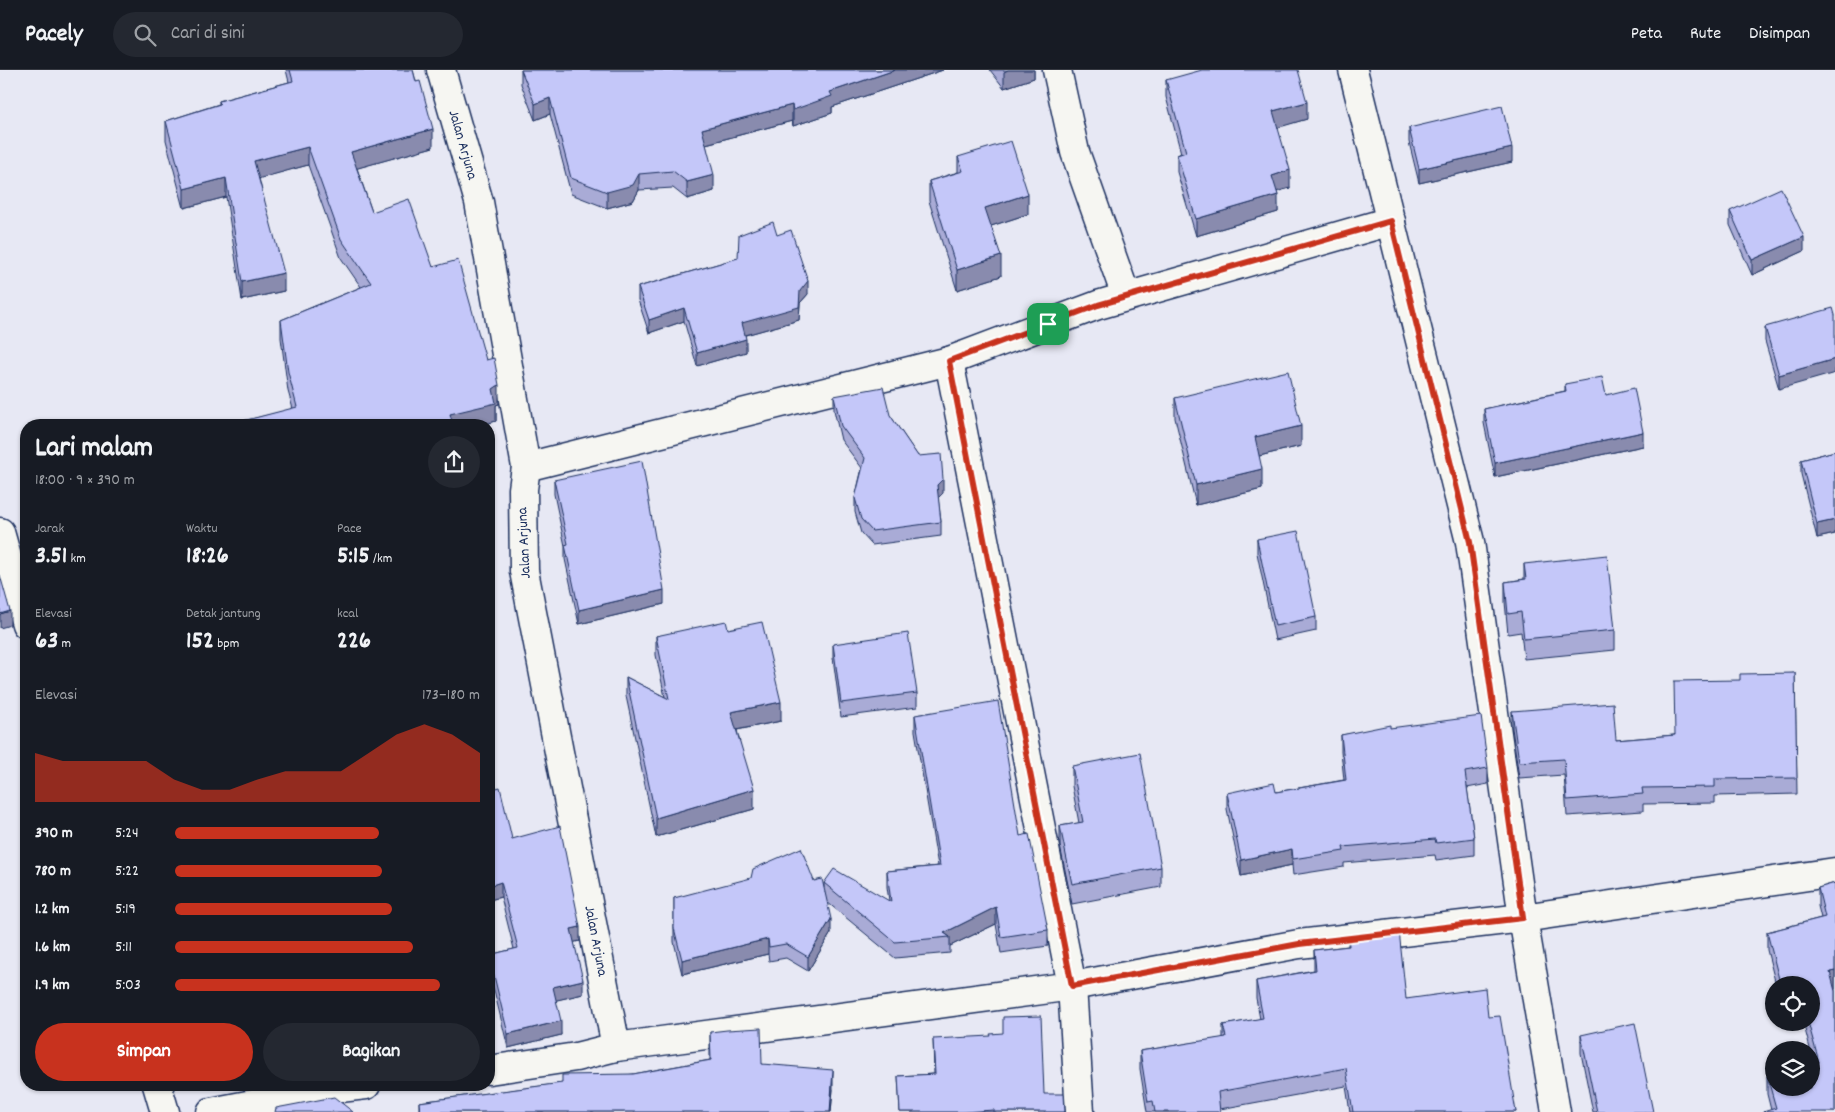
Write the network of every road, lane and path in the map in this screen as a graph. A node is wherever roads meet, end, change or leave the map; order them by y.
1 (441, 70) edge
2 (1057, 70) edge
3 (1353, 70) edge
4 (1391, 221) junction
5 (1126, 296) junction
6 (949, 361) junction
7 (526, 467) junction
8 (0, 532) edge
9 (20, 603) edge
10 (1835, 872) edge
11 (1523, 918) junction
12 (1072, 986) junction
13 (616, 1047) junction
14 (495, 1069) edge
15 (159, 1091) edge
16 (321, 1091) edge
17 (165, 1112) edge
18 (211, 1112) edge
19 (1080, 1112) edge
20 (1556, 1112) edge

1 - 7 street, Jalan Arjuna
2 - 5 street
3 - 4 street
4 - 5 street
4 - 11 street
5 - 6 street
6 - 7 street
6 - 12 street
7 - 13 street, Jalan Arjuna
8 - 9 street
10 - 11 street
11 - 12 street
11 - 20 street
12 - 13 street
12 - 19 street
13 - 14 street
15 - 17 street
16 - 18 street

